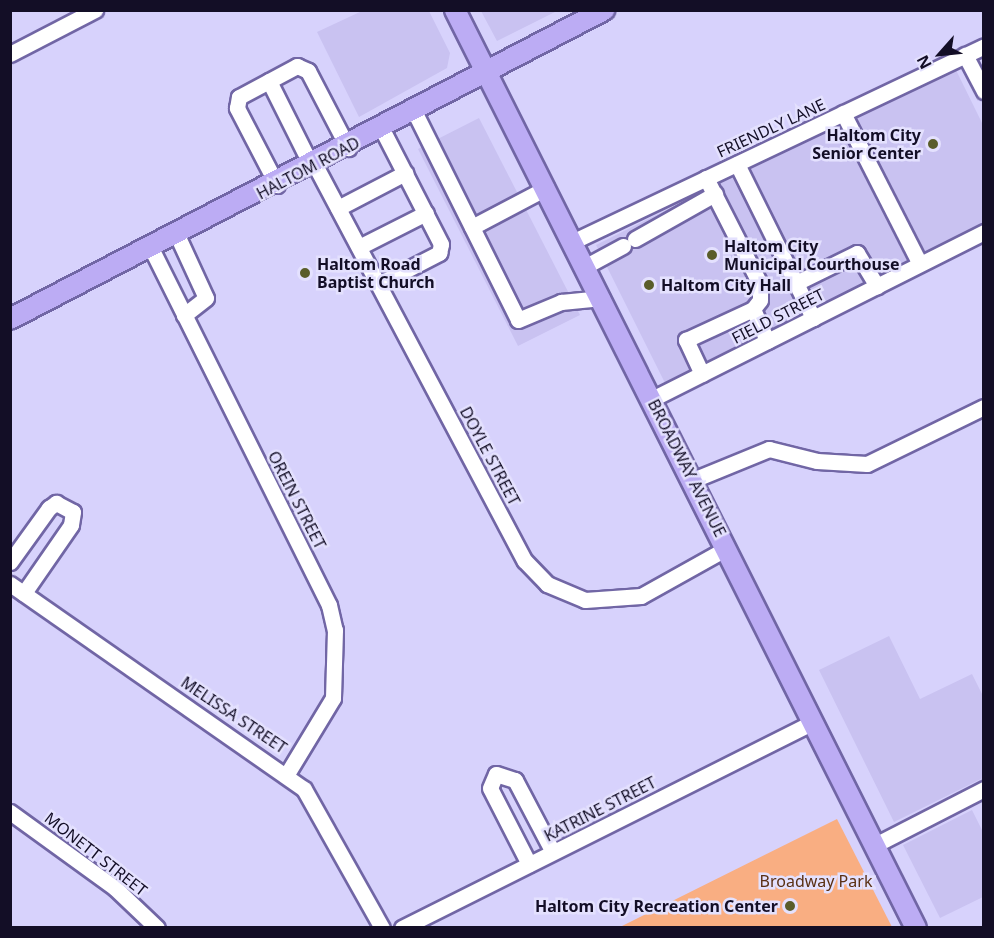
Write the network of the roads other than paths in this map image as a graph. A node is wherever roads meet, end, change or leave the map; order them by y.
1 (95, 10) edge
2 (455, 10) edge
3 (601, 11) edge
4 (984, 46) edge
5 (10, 54) edge
6 (965, 55) junction
7 (486, 72) junction
8 (269, 81) junction
9 (984, 91) edge
10 (414, 111) junction
11 (843, 113) junction
12 (382, 129) junction
13 (348, 147) junction
14 (737, 164) junction
15 (314, 166) junction
16 (405, 173) junction
17 (706, 178) junction
18 (277, 185) junction
19 (546, 188) junction
20 (715, 194) junction
21 (338, 208) junction
22 (426, 213) junction
23 (472, 226) junction
24 (984, 232) edge
25 (177, 235) junction
26 (574, 242) junction
27 (359, 247) junction
28 (151, 248) junction
29 (920, 264) junction
30 (586, 266) junction
31 (796, 283) junction
32 (378, 284) junction
33 (877, 286) junction
34 (602, 298) junction
35 (753, 309) junction
36 (184, 315) junction
37 (813, 318) junction
38 (10, 319) edge
39 (767, 341) junction
40 (702, 374) junction
41 (652, 399) junction
42 (984, 407) edge
43 (693, 480) junction
44 (727, 549) junction
45 (10, 562) edge
46 (10, 584) edge
47 (24, 594) junction
48 (813, 722) junction
49 (287, 774) junction
50 (984, 789) edge
51 (10, 813) edge
52 (875, 845) junction
53 (553, 852) junction
54 (529, 864) junction
55 (157, 927) edge
56 (382, 927) edge
57 (402, 927) edge
58 (916, 927) edge

1 - 5 street
2 - 7 main road, BROADWAY AVENUE
3 - 7 main road, HALTOM ROAD
4 - 6 street, FRIENDLY LANE
6 - 9 street
6 - 11 street, FRIENDLY LANE
7 - 10 main road, HALTOM ROAD
7 - 19 main road, BROADWAY AVENUE
8 - 13 street
8 - 15 street, DOYLE STREET
8 - 18 street
10 - 12 main road, HALTOM ROAD
10 - 23 street
11 - 14 street, FRIENDLY LANE
11 - 29 street
12 - 13 main road, HALTOM ROAD
12 - 16 street
13 - 15 main road, HALTOM ROAD
14 - 17 street, FRIENDLY LANE
14 - 31 street
15 - 18 main road, HALTOM ROAD
15 - 21 street, DOYLE STREET
16 - 21 street
16 - 22 street
17 - 20 street
17 - 26 street, FRIENDLY LANE
18 - 25 main road, HALTOM ROAD
19 - 23 street
19 - 26 main road, BROADWAY AVENUE
20 - 30 street
20 - 35 street
21 - 27 street, DOYLE STREET
22 - 27 street
22 - 32 street
23 - 34 street
24 - 29 street, FIELD STREET
25 - 28 main road, HALTOM ROAD
25 - 36 street
26 - 30 main road, BROADWAY AVENUE
27 - 32 street, DOYLE STREET
28 - 36 street, OREIN STREET
28 - 38 main road, HALTOM ROAD
29 - 33 street, FIELD STREET
30 - 34 main road, BROADWAY AVENUE
31 - 33 street
31 - 37 street
32 - 44 street, DOYLE STREET
33 - 37 street, FIELD STREET
34 - 41 main road, BROADWAY AVENUE
35 - 39 street
35 - 40 street
36 - 49 street, OREIN STREET
37 - 39 street, FIELD STREET
39 - 40 street, FIELD STREET
40 - 41 street, FIELD STREET
41 - 43 main road, BROADWAY AVENUE
42 - 43 street
43 - 44 main road, BROADWAY AVENUE
44 - 48 main road, BROADWAY AVENUE
45 - 47 street
46 - 47 street, MELISSA STREET
47 - 49 street, MELISSA STREET
48 - 52 main road, BROADWAY AVENUE
48 - 53 street, KATRINE STREET
49 - 56 street, MELISSA STREET
50 - 52 street
51 - 55 street, MONETT STREET
52 - 58 main road, BROADWAY AVENUE
53 - 54 street, KATRINE STREET
53 - 54 street
54 - 57 street, KATRINE STREET

